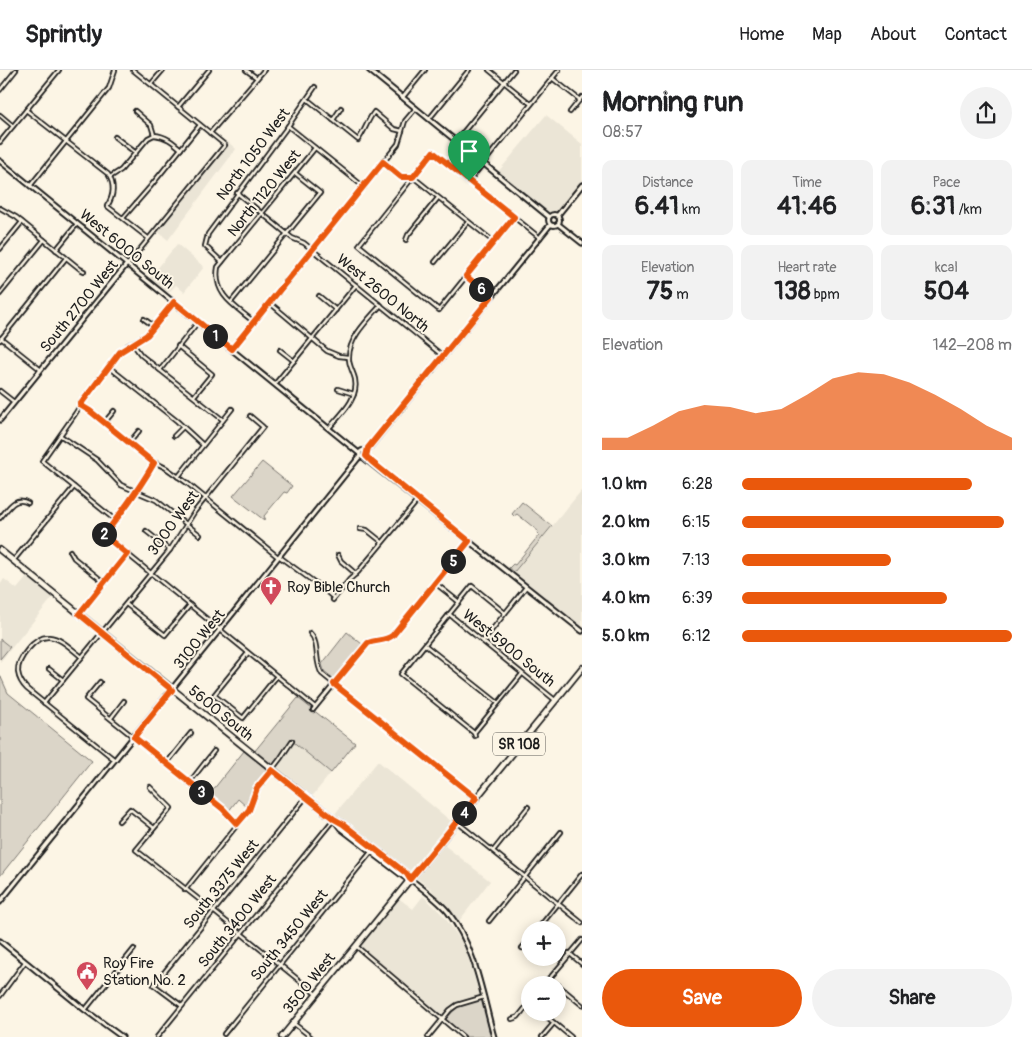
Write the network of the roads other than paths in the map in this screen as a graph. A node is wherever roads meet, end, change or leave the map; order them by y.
1 (16, 70) edge
2 (59, 70) edge
3 (115, 70) edge
4 (133, 70) edge
5 (163, 70) edge
6 (209, 70) edge
7 (246, 70) edge
8 (264, 70) edge
9 (369, 70) edge
10 (425, 70) edge
11 (469, 70) edge
12 (490, 70) edge
13 (514, 70) edge
14 (559, 70) edge
15 (552, 78) junction
16 (257, 79) junction
17 (504, 82) junction
18 (151, 85) junction
19 (1, 87) edge
20 (315, 87) dead end
21 (403, 97) junction
22 (307, 99) junction
23 (581, 99) edge
24 (531, 104) junction
25 (178, 107) junction
26 (342, 108) dead end
27 (416, 108) junction
28 (26, 110) junction
29 (136, 111) dead end
30 (570, 112) dead end
31 (0, 115) edge
32 (429, 119) junction
33 (332, 120) junction
34 (200, 125) junction
35 (13, 126) junction
36 (288, 126) junction
37 (402, 131) junction
38 (210, 133) junction
39 (154, 135) junction
40 (116, 137) dead end
41 (66, 141) junction
42 (456, 141) junction
43 (0, 142) edge
44 (316, 148) junction
45 (181, 149) junction
46 (136, 153) junction
47 (0, 161) edge
48 (383, 162) junction
49 (484, 163) junction
50 (295, 173) junction
51 (110, 177) junction
52 (413, 177) junction
53 (469, 181) junction
54 (582, 185) edge
55 (30, 186) junction
56 (364, 187) junction
57 (237, 193) junction
58 (438, 198) junction
59 (0, 208) edge
60 (262, 214) junction
61 (557, 216) junction
62 (514, 217) junction
63 (549, 217) junction
64 (122, 218) junction
65 (22, 222) junction
66 (468, 222) junction
67 (77, 223) junction
68 (558, 224) junction
69 (550, 225) junction
70 (287, 233) junction
71 (148, 238) junction
72 (540, 238) junction
73 (44, 240) junction
74 (406, 240) dead end
75 (494, 242) junction
76 (582, 243) edge
77 (0, 249) edge
78 (312, 249) junction
79 (56, 250) junction
80 (66, 258) junction
81 (222, 262) junction
82 (435, 262) dead end
83 (128, 264) junction
84 (84, 271) dead end
85 (466, 276) junction
86 (356, 285) junction
87 (0, 294) edge
88 (319, 296) dead end
89 (491, 297) junction
90 (174, 302) junction
91 (231, 302) junction
92 (270, 303) junction
93 (381, 305) junction
94 (336, 310) junction
95 (144, 319) dead end
96 (198, 322) junction
97 (254, 322) junction
98 (155, 328) junction
99 (0, 338) edge
100 (312, 338) junction
101 (133, 343) junction
102 (178, 346) junction
103 (232, 349) junction
104 (280, 350) dead end
105 (444, 356) junction
106 (348, 357) junction
107 (294, 361) junction
108 (108, 366) junction
109 (41, 370) junction
110 (160, 370) junction
111 (275, 384) junction
112 (338, 389) dead end
113 (0, 391) edge
114 (354, 394) junction
115 (194, 396) junction
116 (14, 403) junction
117 (80, 405) junction
118 (232, 409) dead end
119 (114, 410) dead end
120 (250, 416) dead end
121 (0, 420) edge
122 (223, 420) junction
123 (104, 422) junction
124 (183, 427) junction
125 (329, 428) junction
126 (139, 431) dead end
127 (61, 436) junction
128 (174, 436) dead end
129 (129, 443) junction
130 (203, 445) junction
131 (363, 455) junction
132 (154, 463) junction
133 (178, 476) junction
134 (74, 487) junction
135 (136, 492) junction
136 (205, 498) junction
137 (418, 500) junction
138 (28, 503) dead end
139 (0, 518) edge
140 (115, 520) junction
141 (186, 524) junction
142 (360, 528) dead end
143 (146, 531) dead end
144 (98, 535) dead end
145 (104, 535) junction
146 (200, 535) dead end
147 (469, 541) junction
148 (382, 542) junction
149 (170, 550) junction
150 (0, 551) edge
151 (70, 551) dead end
152 (127, 554) junction
153 (338, 555) dead end
154 (280, 557) junction
155 (13, 561) junction
156 (151, 573) junction
157 (356, 574) junction
158 (435, 582) junction
159 (105, 583) junction
160 (526, 587) junction
161 (459, 602) junction
162 (126, 604) junction
163 (190, 605) junction
164 (505, 613) junction
165 (79, 614) junction
166 (449, 614) junction
167 (221, 630) junction
168 (582, 632) edge
169 (102, 633) junction
170 (310, 633) dead end
171 (482, 641) junction
172 (424, 645) junction
173 (248, 652) junction
174 (82, 657) junction
175 (582, 668) edge
176 (49, 669) dead end
177 (522, 674) junction
178 (277, 676) junction
179 (63, 680) junction
180 (100, 682) dead end
181 (334, 684) junction
182 (172, 690) junction
183 (555, 700) junction
184 (124, 701) dead end
185 (44, 703) junction
186 (498, 703) junction
187 (111, 718) junction
188 (191, 733) dead end
189 (134, 737) junction
190 (292, 741) dead end
191 (214, 751) dead end
192 (115, 760) junction
193 (166, 764) junction
194 (272, 770) junction
195 (189, 782) junction
196 (150, 786) dead end
197 (306, 797) junction
198 (476, 798) junction
199 (528, 807) dead end
200 (334, 819) junction
201 (119, 821) dead end
202 (457, 822) junction
203 (237, 824) junction
204 (154, 828) junction
205 (561, 832) dead end
206 (372, 851) junction
207 (493, 851) junction
208 (582, 874) edge
209 (525, 877) junction
210 (410, 879) junction
211 (185, 890) junction
212 (0, 902) edge
213 (558, 903) junction
214 (214, 911) junction
215 (489, 921) dead end
216 (544, 921) edge
217 (582, 923) edge
218 (241, 933) junction
219 (582, 940) edge
220 (0, 941) edge
221 (356, 946) junction
222 (134, 949) dead end
223 (569, 953) junction
224 (26, 962) junction
225 (582, 964) edge
226 (280, 965) junction
227 (551, 976) edge
228 (566, 992) edge
229 (316, 994) junction
230 (0, 996) edge
231 (484, 997) junction
232 (582, 1005) edge
233 (182, 1006) junction
234 (85, 1010) junction
235 (521, 1013) edge
236 (512, 1019) dead end
237 (442, 1020) junction
238 (552, 1021) edge
239 (293, 1023) junction
240 (554, 1023) junction
241 (220, 1034) dead end
242 (224, 1034) junction
243 (122, 1037) edge
244 (157, 1037) edge
245 (228, 1037) edge
246 (282, 1037) edge
247 (311, 1037) edge
248 (428, 1037) edge
249 (463, 1037) edge
250 (494, 1037) edge
251 (542, 1037) edge
252 (571, 1037) edge

1 - 19 street
2 - 28 street
3 - 41 street
4 - 18 street
5 - 18 street
6 - 25 street
7 - 16 street
8 - 16 street
9 - 21 street
10 - 21 street
11 - 32 street
12 - 17 street
13 - 17 street
14 - 15 street
15 - 23 street
15 - 24 street
16 - 38 street
17 - 24 street
17 - 42 street
18 - 25 street
20 - 22 street, North 1050 West
21 - 27 street
22 - 33 street
22 - 36 street, North 1050 West
23 - 30 street
24 - 49 street
25 - 34 street
26 - 33 street
27 - 32 street
27 - 37 street
28 - 35 street
28 - 41 street
29 - 39 street
31 - 35 street
32 - 42 street
33 - 37 street
34 - 38 street
34 - 45 street
35 - 43 street
36 - 44 street
36 - 57 street, North 1050 West
37 - 48 street
38 - 71 street, South 2700 West
39 - 45 street
39 - 46 street
40 - 46 street
41 - 51 street
41 - 55 street
42 - 49 street
44 - 50 street, North 1120 West
44 - 56 street
45 - 64 street
46 - 51 street
47 - 55 street, West 6000 South
48 - 52 street
48 - 56 street
49 - 53 street
49 - 63 street
50 - 60 street, North 1120 West
50 - 70 street
51 - 64 street
52 - 53 street
52 - 58 street
52 - 85 street
53 - 62 street
54 - 61 street
55 - 67 street, West 6000 South
56 - 78 street
57 - 60 street, West 2600 North
57 - 81 street, North 1050 West
58 - 66 street
58 - 74 street
59 - 65 street
60 - 70 street, West 2600 North
60 - 81 street, North 1120 West
61 - 63 street
61 - 68 street
62 - 72 street
62 - 75 street
63 - 69 street
64 - 71 street
65 - 73 street
65 - 77 street
66 - 75 street
66 - 82 street
67 - 79 street
67 - 83 street, West 6000 South
68 - 69 street
68 - 76 street
69 - 72 street
70 - 78 street, West 2600 North
70 - 91 street
71 - 83 street, South 2700 West
72 - 89 street
73 - 79 street
73 - 87 street
75 - 85 street
78 - 86 street, West 2600 North
78 - 92 street
79 - 80 street
80 - 84 street
80 - 99 street
81 - 91 street, North 1120 West
83 - 90 street, West 6000 South
83 - 109 street, South 2700 West
85 - 89 street
86 - 93 street, West 2600 North
86 - 94 street
88 - 94 street
89 - 105 street
90 - 96 street, West 6000 South
90 - 98 street
91 - 97 street
92 - 97 street
92 - 100 street
93 - 105 street, West 2600 North
93 - 106 street
94 - 100 street
95 - 98 street
96 - 102 street
96 - 103 street, West 6000 South
97 - 103 street
98 - 101 street
99 - 109 street
100 - 106 street
100 - 107 street
101 - 108 street
101 - 110 street
102 - 110 street
102 - 115 street
103 - 111 street, West 6000 South
104 - 107 street
105 - 131 street
106 - 114 street
107 - 111 street
108 - 117 street
108 - 124 street
109 - 116 street, South 2700 West
110 - 115 street
111 - 125 street, West 6000 South
112 - 114 street
113 - 116 street
114 - 125 street
115 - 122 street
116 - 121 street, South 2700 West
117 - 123 street
117 - 127 street
118 - 122 street
119 - 123 street
120 - 136 street, 3000 West
122 - 130 street
123 - 129 street
124 - 128 street
124 - 130 street
125 - 131 street, West 6000 South
126 - 129 street
127 - 134 street
127 - 135 street
129 - 132 street
130 - 133 street
131 - 137 street, West 6000 South
131 - 154 street, 3100 West
132 - 133 street
132 - 135 street
133 - 136 street
134 - 140 street
134 - 155 street
135 - 140 street
135 - 141 street
136 - 141 street, 3000 West
136 - 154 street
137 - 147 street, West 6000 South
137 - 148 street
138 - 139 street
140 - 145 street
141 - 146 street
141 - 149 street, 3000 West
142 - 148 street
143 - 149 street
144 - 145 street
145 - 152 street
147 - 158 street
147 - 160 street, West 6000 South
148 - 157 street
149 - 156 street, 3000 West
150 - 155 main road, 5600 South
151 - 159 street
152 - 156 street
152 - 159 street
153 - 157 street
154 - 157 street
154 - 167 street, 3100 West
155 - 165 main road, 5600 South
156 - 162 street, 3000 West
156 - 163 street
158 - 161 street, West 5900 South
158 - 181 street
159 - 165 street
160 - 164 street
160 - 168 street, West 6000 South
161 - 164 street
161 - 166 street
162 - 163 street
162 - 169 street, 3000 West
163 - 167 street
164 - 171 street
165 - 169 main road, 5600 South
166 - 171 street, West 5900 South
166 - 172 street
167 - 173 street
167 - 182 street, 3100 West
169 - 174 street, 3000 West
169 - 182 main road, 5600 South
170 - 181 street
171 - 177 street, West 5900 South
172 - 186 street
172 - 186 street
173 - 178 street
173 - 178 street
174 - 179 street, 3000 West
174 - 185 street
175 - 183 main road, SR 108
176 - 179 street
177 - 183 street, West 5900 South
177 - 186 street
178 - 181 street
179 - 185 street, 3000 West
180 - 187 street
181 - 198 street
182 - 189 street, 3100 West
182 - 194 main road, 5600 South
183 - 198 main road, SR 108
184 - 187 street
185 - 192 street
187 - 189 street
188 - 193 street
189 - 192 street, 3100 West
189 - 193 street
190 - 194 street
191 - 195 street
192 - 212 street, 3100 West
193 - 195 street
194 - 197 main road, 5600 South
194 - 203 street
195 - 203 street
196 - 204 street
197 - 200 main road, 5600 South
197 - 214 street, South 3375 West
198 - 202 main road, SR 108
199 - 207 street
200 - 206 main road, 5600 South
200 - 210 main road, 5600 South
200 - 218 street, South 3400 West
201 - 204 street
202 - 207 street
202 - 210 main road, SR 108
203 - 211 street
204 - 211 street
205 - 209 street
206 - 210 main road, 5600 South
206 - 226 street, South 3450 West
207 - 209 street
208 - 213 street
209 - 213 street
209 - 215 street
210 - 221 main road, SR 108
210 - 231 street
211 - 214 street
213 - 216 street
213 - 217 street
214 - 218 street
214 - 233 street, South 3375 West
218 - 226 street
218 - 233 street, South 3400 West
219 - 223 street
220 - 224 street
221 - 229 main road, 3500 West / SR 108
221 - 237 street
222 - 234 street
223 - 225 street
223 - 227 street
224 - 230 street
224 - 234 street
226 - 229 street
226 - 242 street, South 3450 West
228 - 232 street
229 - 239 main road, 3500 West / SR 108
231 - 237 street
231 - 250 street
233 - 244 street, South 3400 West
234 - 243 street
235 - 236 street
237 - 248 street
237 - 249 street
238 - 240 street
239 - 246 main road, 3500 West / SR 108
239 - 247 street
240 - 251 street
240 - 252 street
241 - 242 street
242 - 245 street

